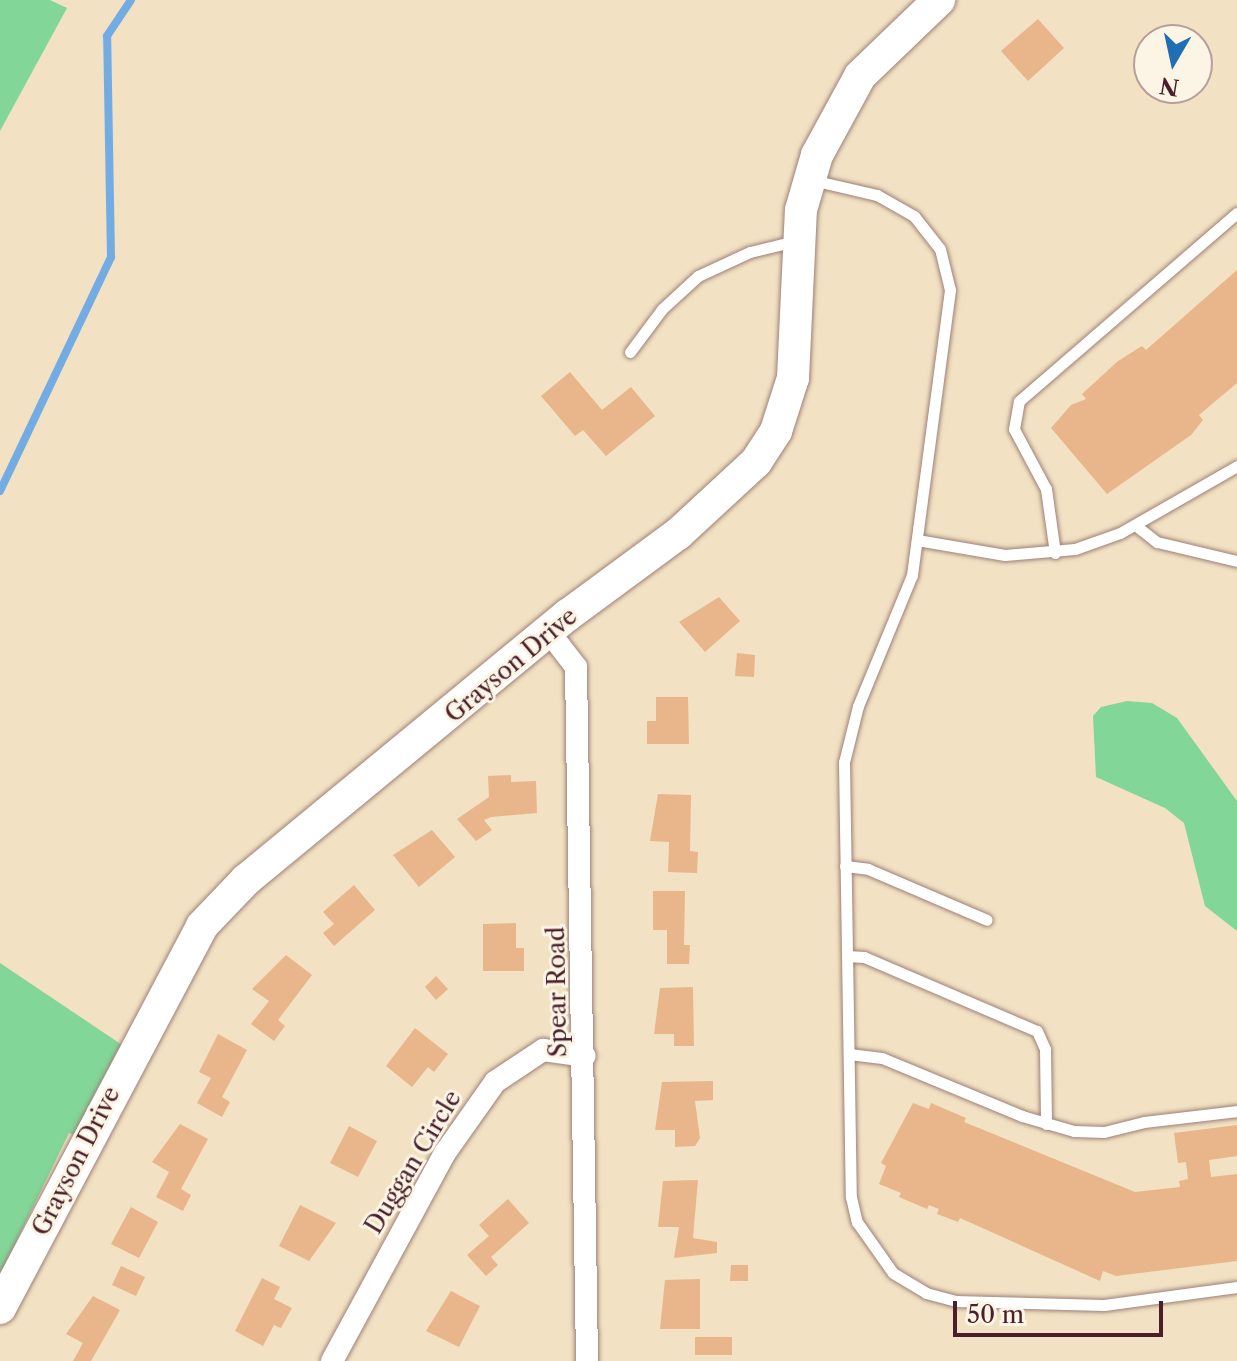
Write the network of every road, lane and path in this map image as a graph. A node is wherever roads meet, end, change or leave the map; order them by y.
1 (939, 0) edge
2 (808, 179) junction
3 (1237, 213) edge
4 (799, 240) junction
5 (630, 352) dead end
6 (1237, 466) edge
7 (1135, 525) junction
8 (917, 540) junction
9 (1055, 553) junction
10 (1237, 561) edge
11 (549, 632) junction
12 (845, 866) junction
13 (987, 920) dead end
14 (847, 956) junction
15 (849, 1054) junction
16 (585, 1056) junction
17 (1237, 1111) edge
18 (1046, 1124) junction
19 (1237, 1287) edge
20 (0, 1308) edge
21 (332, 1361) edge
22 (587, 1361) edge

1 - 2 street, Grayson Drive
2 - 4 street, Grayson Drive
2 - 8 lane
3 - 9 lane
4 - 5 lane
4 - 11 street, Grayson Drive
6 - 7 lane
7 - 9 lane
7 - 10 lane
8 - 9 lane
8 - 12 lane
11 - 16 street, Spear Road
11 - 20 street, Grayson Drive
12 - 13 lane
12 - 14 lane
14 - 15 lane
14 - 18 lane
15 - 18 lane
15 - 19 lane
16 - 21 street, Duggan Circle
16 - 22 street, Spear Road
17 - 18 lane

